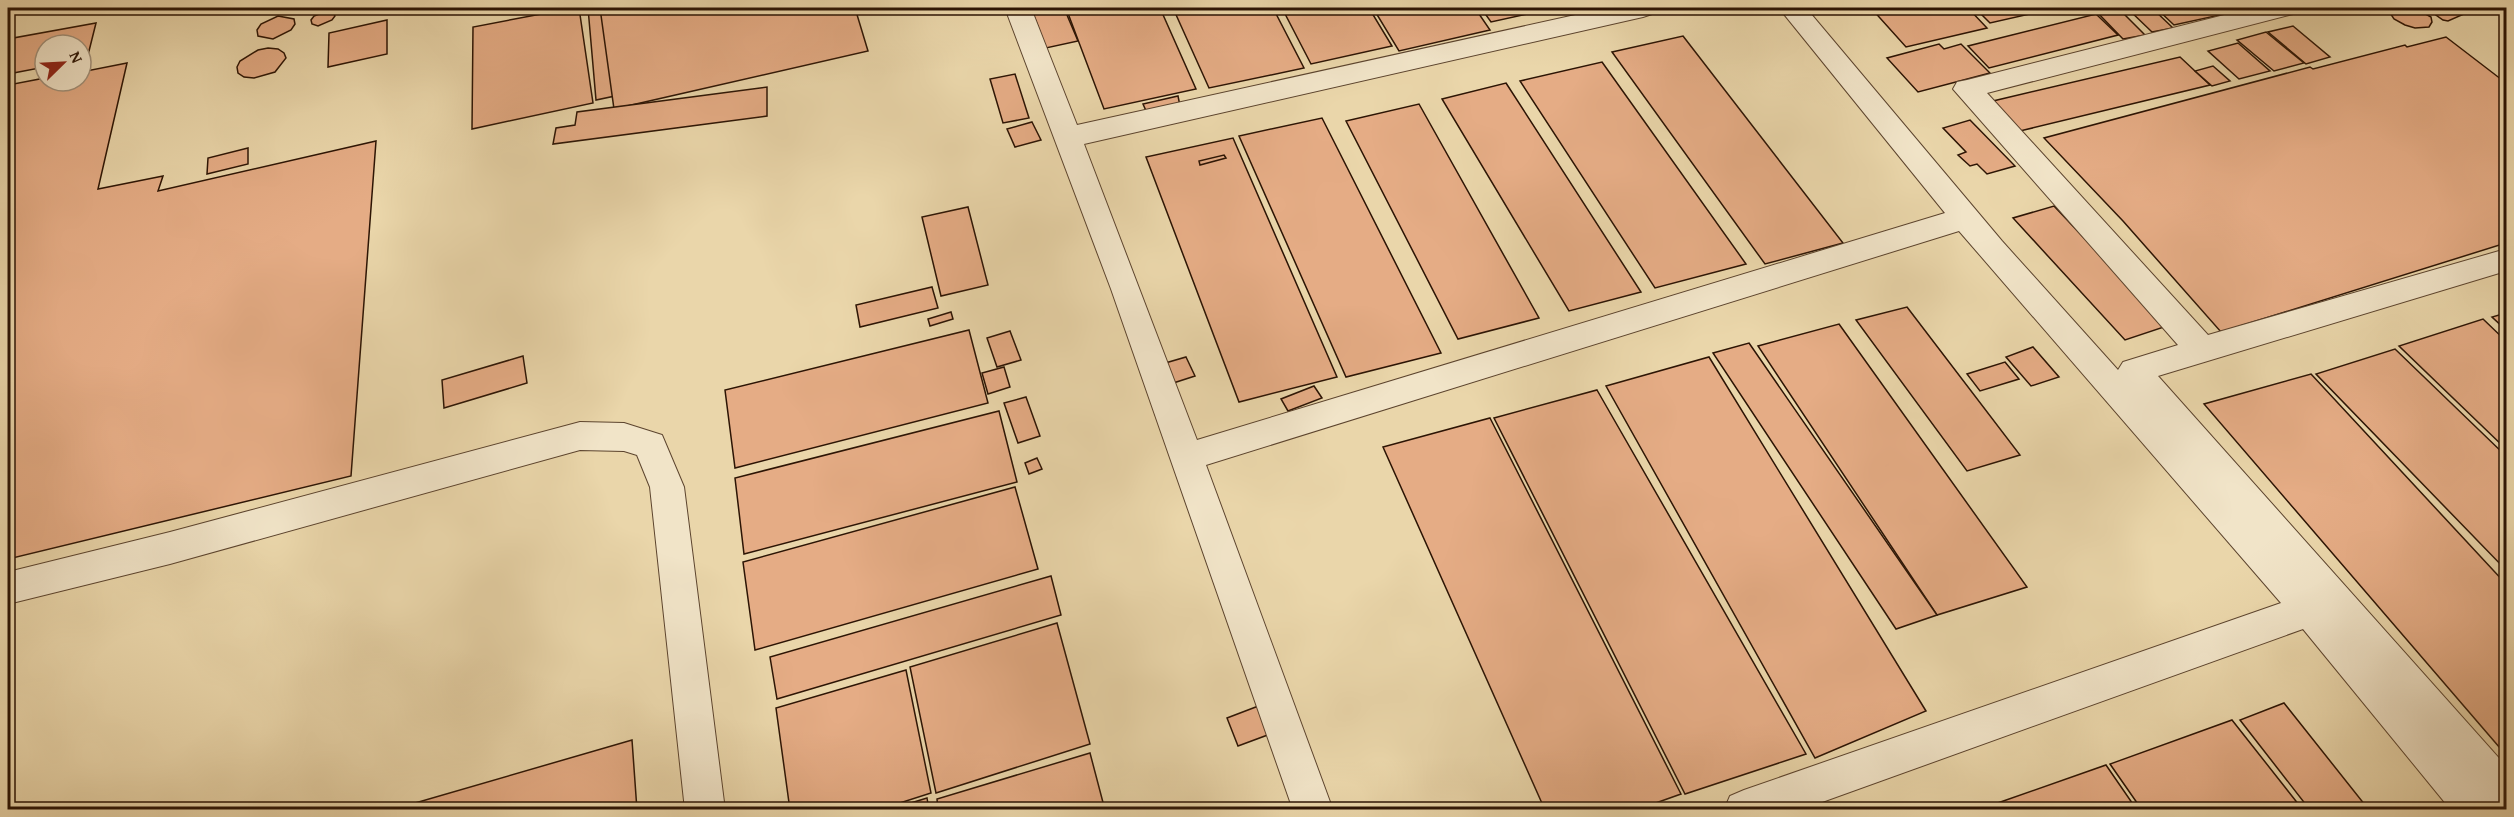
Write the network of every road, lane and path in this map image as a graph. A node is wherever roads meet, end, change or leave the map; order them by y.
1 (1017, 8) edge
2 (1643, 8) edge
3 (1792, 8) edge
4 (2284, 8) edge
5 (1069, 137) junction
6 (1966, 218) junction
7 (2506, 260) edge
8 (2202, 350) junction
9 (1188, 457) junction
10 (8, 588) edge
11 (2310, 610) junction
12 (2506, 795) edge
13 (705, 810) edge
14 (1312, 810) edge
15 (1744, 810) edge
16 (2477, 810) edge

1 - 5 lane
2 - 5 lane
3 - 6 lane
4 - 8 lane
5 - 9 lane
6 - 9 lane
6 - 11 lane
7 - 8 lane
8 - 12 lane
9 - 14 lane
10 - 13 lane
11 - 15 lane
11 - 16 lane

